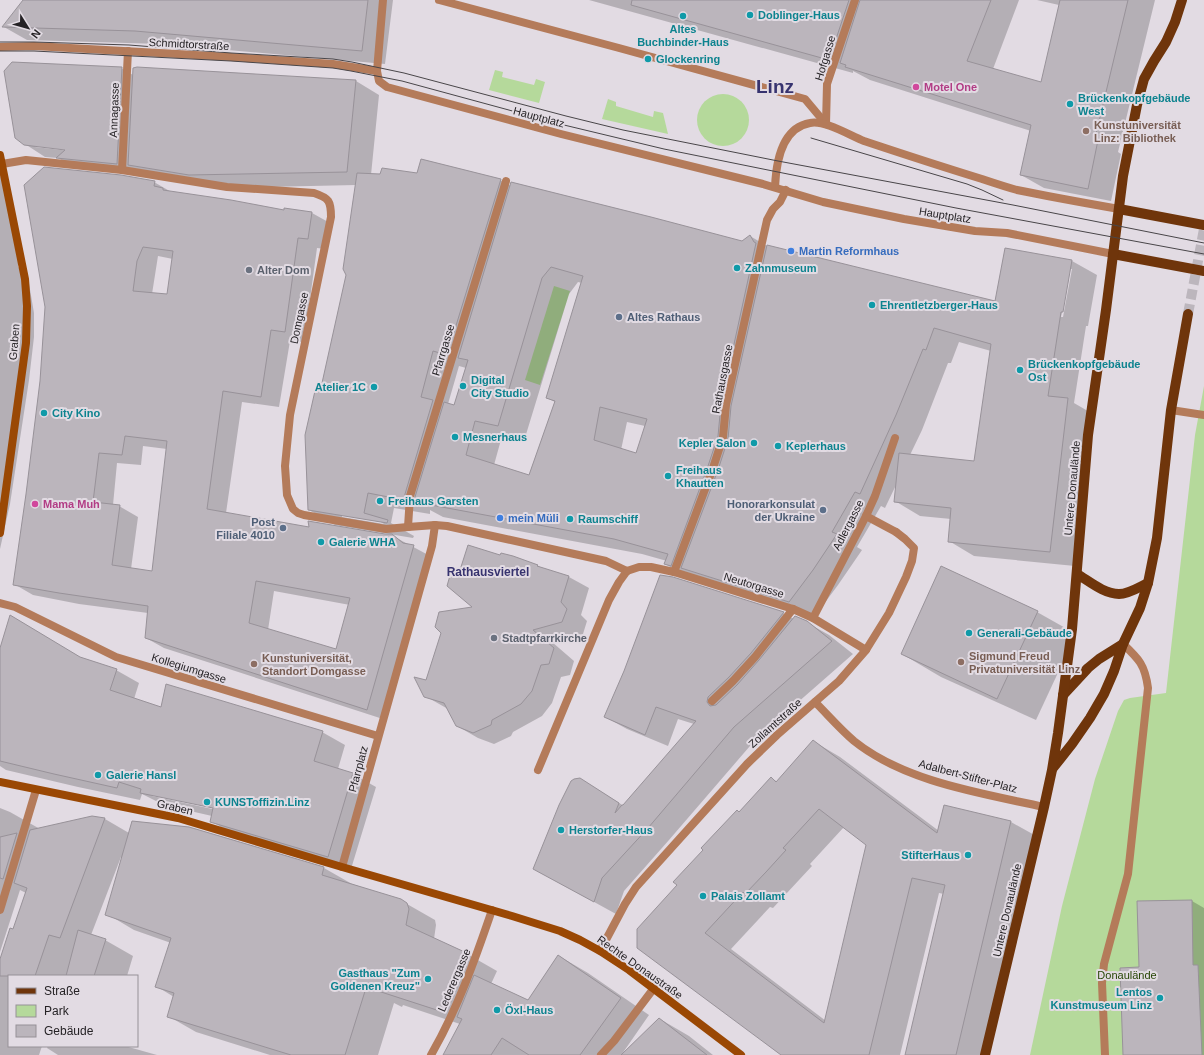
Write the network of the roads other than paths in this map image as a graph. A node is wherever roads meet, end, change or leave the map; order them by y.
1 (383, 0) edge
2 (439, 0) edge
3 (855, 0) edge
4 (1182, 0) edge
5 (0, 47) edge
6 (128, 51) junction
7 (377, 71) junction
8 (826, 124) junction
9 (0, 155) edge
10 (2, 164) junction
11 (122, 170) junction
12 (506, 181) dead end
13 (775, 187) junction
14 (786, 190) junction
15 (1119, 209) junction
16 (1204, 225) edge
17 (1113, 254) junction
18 (1204, 271) edge
19 (1188, 314) tunnel mouth
20 (1171, 410) junction
21 (1204, 415) edge
22 (894, 438) dead end
23 (866, 516) junction
24 (435, 525) junction
25 (408, 527) junction
26 (0, 533) edge
27 (627, 571) junction
28 (674, 572) junction
29 (1077, 574) junction
30 (1148, 583) junction
31 (0, 604) edge
32 (793, 609) junction
33 (813, 618) junction
34 (1123, 644) junction
35 (866, 650) junction
36 (1063, 695) junction
37 (712, 701) dead end
38 (815, 702) junction
39 (378, 736) junction
40 (538, 770) dead end
41 (1052, 770) junction
42 (0, 782) edge
43 (36, 790) junction
44 (1044, 807) junction
45 (342, 867) junction
46 (0, 910) edge
47 (492, 910) junction
48 (600, 951) junction
49 (654, 988) junction
50 (431, 1055) edge
51 (601, 1055) edge
52 (741, 1055) edge
53 (986, 1055) edge
54 (1105, 1055) edge

1 - 7 street
2 - 8 street
3 - 8 street, Hofgasse
4 - 15 main road, Untere Donaulände
5 - 6 street, Schmidtorstraße
6 - 7 street, Schmidtorstraße
6 - 11 street, Annagasse
7 - 13 street, Hauptplatz
8 - 13 street
8 - 15 street
9 - 10 main road, Graben
10 - 11 street, Domgasse
10 - 26 main road, Graben
11 - 25 street, Domgasse
12 - 25 street, Pfarrgasse
13 - 14 street, Hauptplatz
14 - 17 street, Hauptplatz
14 - 28 street, Rathausgasse
15 - 16 main road
15 - 17 main road, Untere Donaulände
17 - 18 main road
17 - 29 main road, Untere Donaulände
19 - 20 main road, Untere Donaulände
20 - 21 street
20 - 30 main road, Untere Donaulände
22 - 23 street, Adlergasse
23 - 33 street, Adlergasse
23 - 35 street, Zollamtstraße
24 - 25 street
24 - 27 street
24 - 39 street, Pfarrplatz
27 - 28 street, Neutorgasse
27 - 40 street
28 - 32 street, Neutorgasse
29 - 30 main road
29 - 36 main road, Untere Donaulände
30 - 34 main road, Untere Donaulände
31 - 39 street, Kollegiumgasse
32 - 33 street, Neutorgasse
32 - 37 street
33 - 35 street, Neutorgasse
34 - 36 main road
34 - 41 main road, Untere Donaulände
34 - 54 street
35 - 38 street, Zollamtstraße
36 - 41 main road, Untere Donaulände
38 - 44 street, Adalbert-Stifter-Platz
38 - 48 street, Zollamtstraße
39 - 45 street, Pfarrplatz
41 - 44 main road, Untere Donaulände
42 - 43 main road, Graben
43 - 45 main road, Graben
43 - 46 street
44 - 53 main road, Untere Donaulände
45 - 47 main road
47 - 48 main road, Rechte Donaustraße
47 - 50 street, Lederergasse
48 - 49 main road, Rechte Donaustraße
49 - 51 street
49 - 52 main road, Rechte Donaustraße

